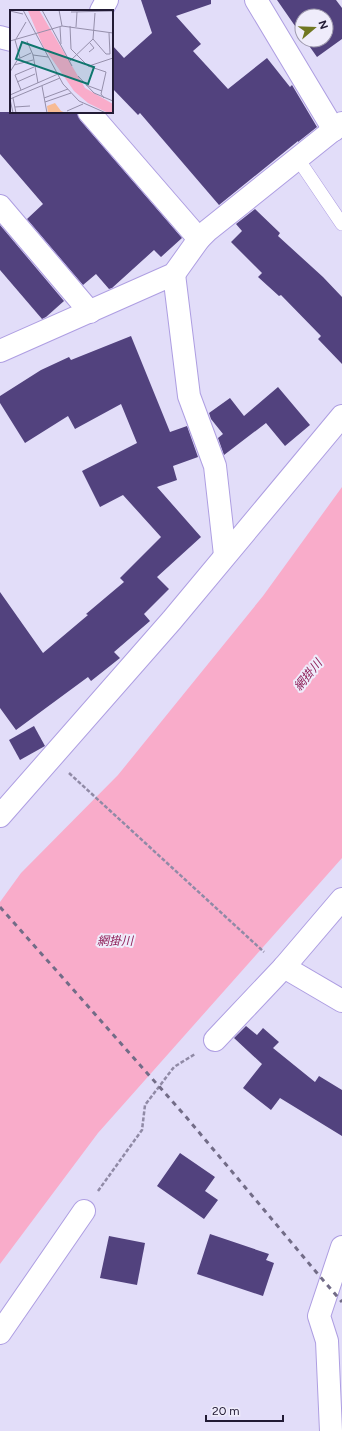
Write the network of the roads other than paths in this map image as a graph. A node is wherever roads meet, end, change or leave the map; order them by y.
1 (106, 0) edge
2 (256, 0) edge
3 (101, 10) edge
4 (0, 37) edge
5 (10, 40) edge
6 (90, 113) edge
7 (338, 126) edge
8 (298, 159) junction
9 (0, 206) edge
10 (342, 224) edge
11 (199, 239) junction
12 (174, 274) junction
13 (90, 312) junction
14 (0, 351) edge
15 (342, 416) edge
16 (225, 555) junction
17 (0, 816) edge
18 (342, 899) edge
19 (276, 961) junction
20 (342, 1001) edge
21 (215, 1040) dead end
22 (84, 1211) road end
23 (341, 1250) edge
24 (0, 1333) edge
25 (335, 1347) edge
26 (331, 1431) edge

1 - 3 street
2 - 7 street
4 - 5 street
6 - 11 street
7 - 8 street
8 - 10 lane
8 - 11 street
9 - 13 street
11 - 12 street
12 - 13 street
12 - 16 street
13 - 14 street
15 - 16 street
16 - 17 street
18 - 19 street
19 - 20 street
19 - 21 street
22 - 24 street
23 - 25 street
25 - 26 street

